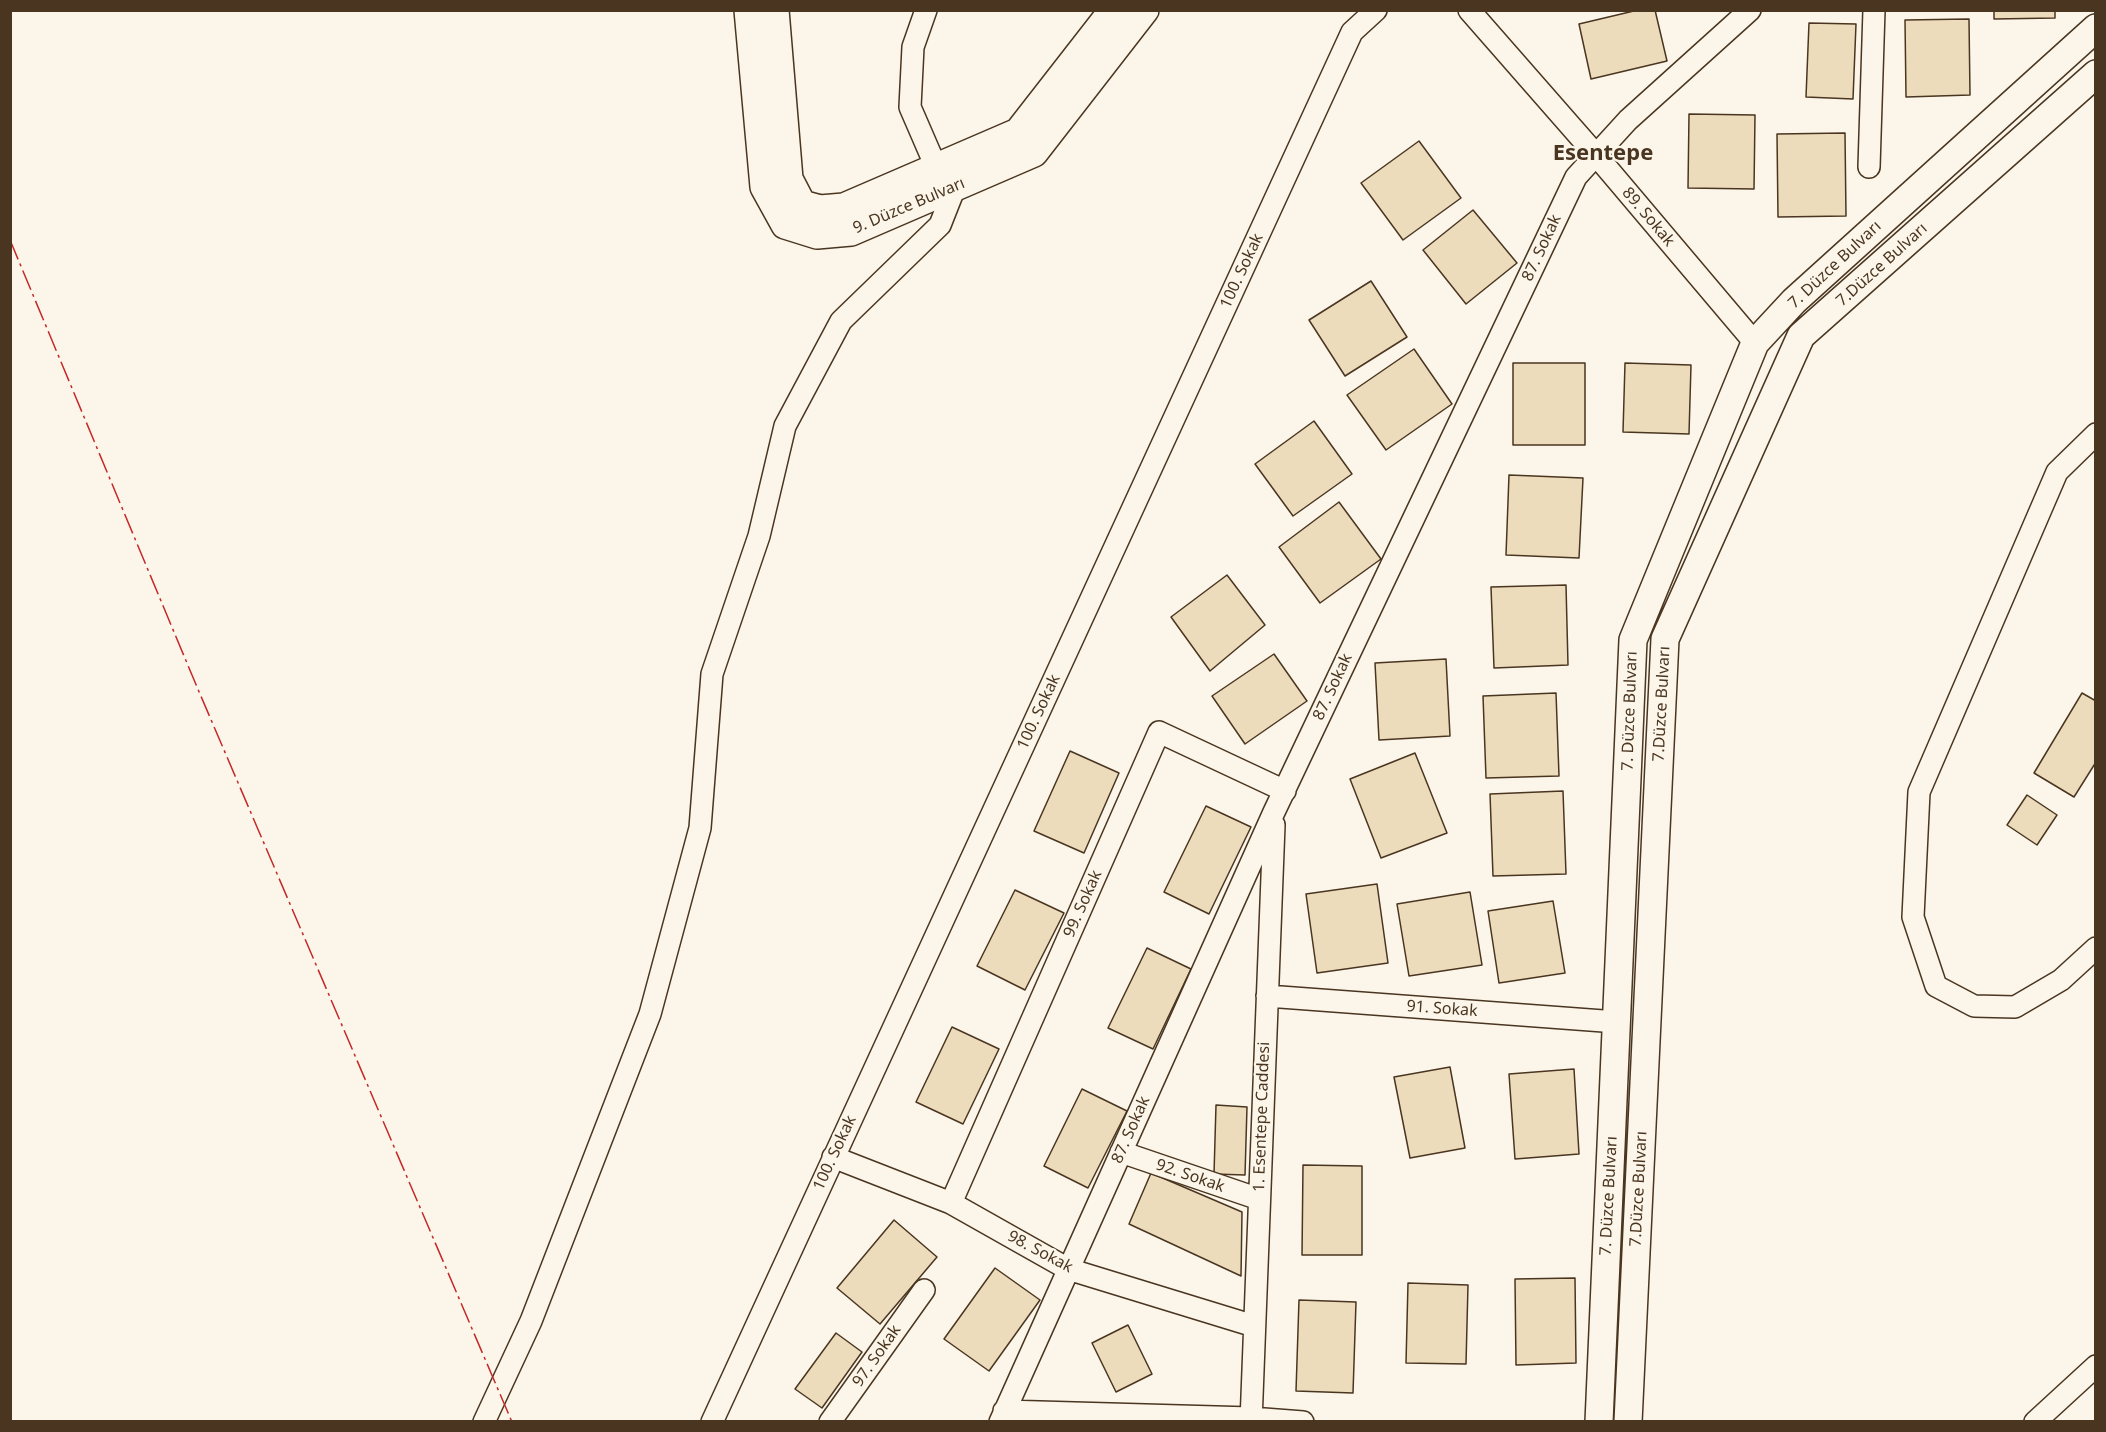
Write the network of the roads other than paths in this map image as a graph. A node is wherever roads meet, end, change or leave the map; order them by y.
1 (748, 10) edge
2 (775, 10) edge
3 (926, 10) edge
4 (1113, 10) edge
5 (1145, 10) edge
6 (1376, 10) edge
7 (1469, 10) edge
8 (1750, 10) edge
9 (1874, 10) edge
10 (2096, 28) edge
11 (2096, 74) edge
12 (1596, 155) junction
13 (936, 167) junction
14 (1869, 167) dead end
15 (955, 187) junction
16 (1755, 342) junction
17 (2096, 434) edge
18 (1285, 790) junction
19 (1274, 812) junction
20 (2096, 948) edge
21 (1267, 996) junction
22 (1617, 1022) junction
23 (1121, 1152) junction
24 (834, 1157) junction
25 (1259, 1199) junction
26 (951, 1203) junction
27 (1068, 1269) junction
28 (924, 1290) dead end
29 (1254, 1326) junction
30 (2096, 1366) edge
31 (1002, 1416) edge
32 (1251, 1420) edge
33 (484, 1422) edge
34 (712, 1422) edge
35 (831, 1422) edge
36 (1303, 1422) edge
37 (1599, 1422) edge
38 (1628, 1422) edge
39 (2035, 1422) edge

1 - 15 main road, 9. Düzce Bulvarı
2 - 13 main road, 9. Düzce Bulvarı
3 - 13 street
4 - 13 main road, 9. Düzce Bulvarı
5 - 15 main road, 9. Düzce Bulvarı
6 - 24 street, 100. Sokak
7 - 12 street, 89. Sokak
8 - 12 street, 87. Sokak
9 - 14 street
10 - 16 main road, 7. Düzce Bulvarı
11 - 38 main road, 7.Düzce Bulvarı
12 - 16 street, 89. Sokak
12 - 18 street, 87. Sokak
13 - 15 street
15 - 33 street
16 - 22 main road, 7. Düzce Bulvarı
17 - 20 street
18 - 19 street, 87. Sokak
18 - 26 street, 99. Sokak
19 - 21 street, 1. Esentepe Caddesi
19 - 23 street, 87. Sokak
21 - 22 street, 91. Sokak
21 - 25 street, 1. Esentepe Caddesi
22 - 37 main road, 7. Düzce Bulvarı
23 - 25 street, 92. Sokak
23 - 27 street, 87. Sokak
24 - 26 street, 98. Sokak
24 - 34 street, 100. Sokak
25 - 29 street, 1. Esentepe Caddesi
26 - 27 street, 98. Sokak
27 - 29 street, 98. Sokak
27 - 31 street, 87. Sokak
28 - 35 street, 97. Sokak
29 - 32 street, 1. Esentepe Caddesi
30 - 39 street
31 - 32 street
32 - 36 street

